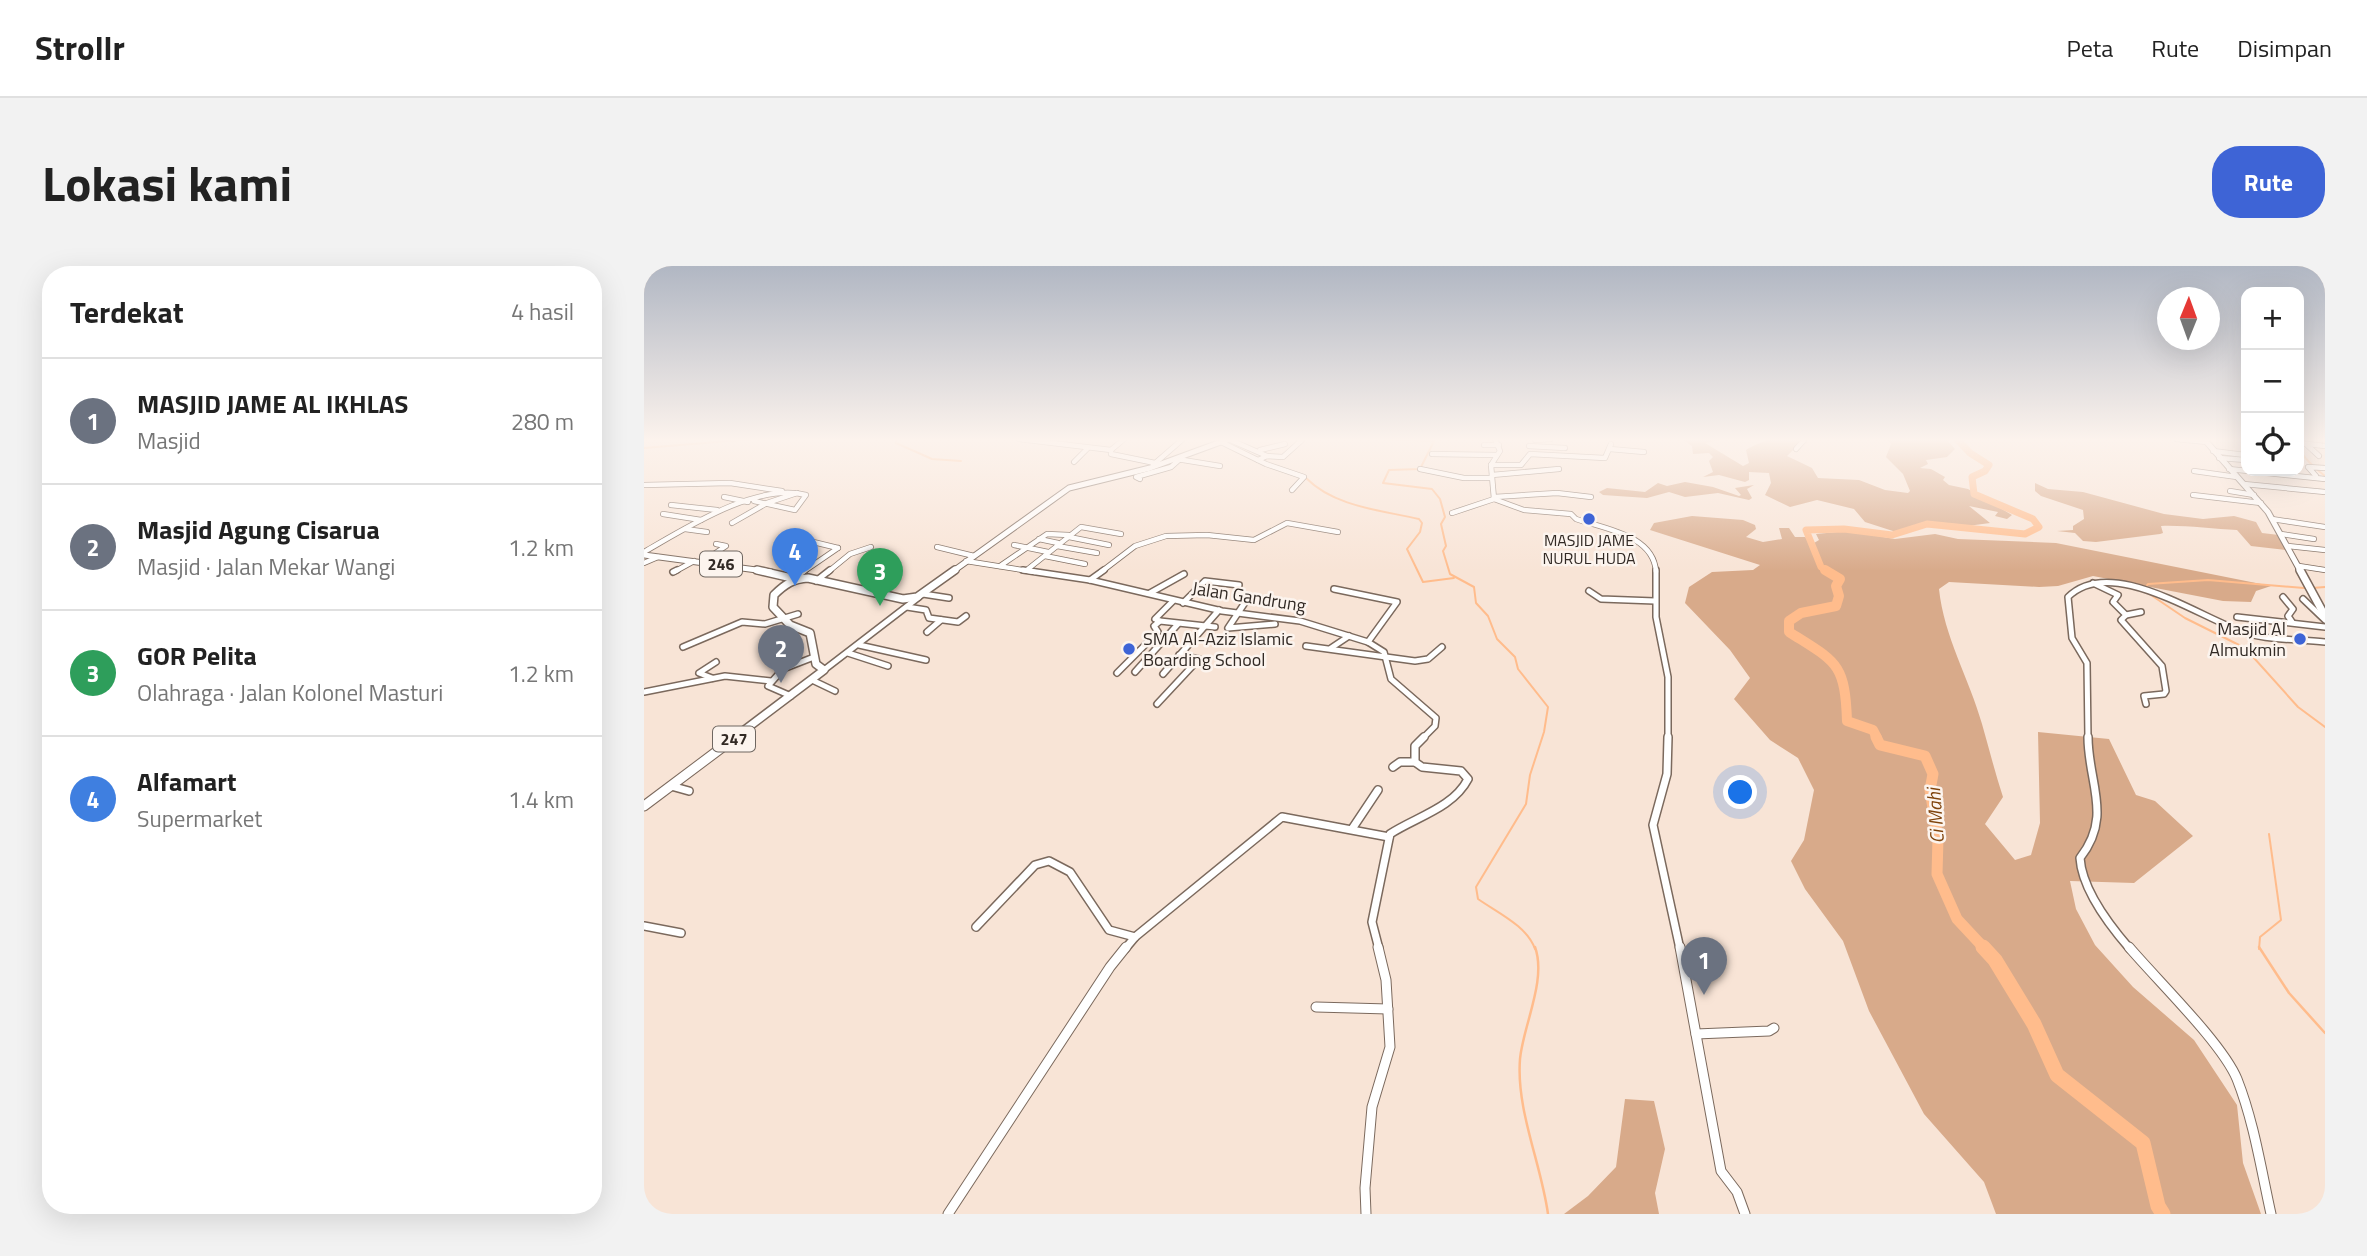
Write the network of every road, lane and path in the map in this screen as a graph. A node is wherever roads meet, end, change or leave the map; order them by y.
1 (662, 483) edge
2 (725, 483) edge
3 (1086, 483) edge
4 (1298, 483) edge
5 (1492, 483) edge
6 (2244, 484) joint
7 (644, 485) edge
8 (1292, 490) dead end
9 (783, 491) junction
10 (801, 492) junction
11 (2230, 492) dead end
12 (2325, 492) edge
13 (2193, 495) dead end
14 (2256, 495) junction
15 (724, 497) dead end
16 (1494, 498) junction
17 (1591, 498) dead end
18 (783, 499) junction
19 (751, 501) junction
20 (767, 503) junction
21 (801, 503) junction
22 (2261, 503) junction
23 (671, 505) dead end
24 (719, 510) junction
25 (1452, 513) dead end
26 (663, 514) dead end
27 (2272, 519) junction
28 (701, 520) junction
29 (732, 523) dead end
30 (2325, 527) edge
31 (683, 529) junction
32 (707, 532) dead end
33 (1338, 532) dead end
34 (1121, 534) dead end
35 (2281, 534) junction
36 (1069, 536) junction
37 (801, 539) dead end
38 (1037, 539) junction
39 (2314, 539) dead end
40 (716, 544) dead end
41 (1014, 545) dead end
42 (1058, 545) junction
43 (1109, 545) dead end
44 (2288, 546) junction
45 (871, 547) dead end
46 (937, 547) dead end
47 (1027, 548) junction
48 (2325, 550) edge
49 (644, 553) edge
50 (1046, 554) junction
51 (1097, 554) dead end
52 (974, 556) junction
53 (658, 557) junction
54 (698, 561) junction
55 (966, 561) junction
56 (644, 563) edge
57 (1085, 564) dead end
58 (1000, 566) junction
59 (2299, 566) junction
60 (1028, 569) junction
61 (2325, 569) edge
62 (673, 572) dead end
63 (1184, 574) dead end
64 (796, 578) junction
65 (1090, 580) junction
66 (816, 581) junction
67 (2092, 583) junction
68 (1239, 585) dead end
69 (1334, 589) dead end
70 (1589, 591) dead end
71 (1149, 594) junction
72 (922, 595) junction
73 (2283, 597) dead end
74 (949, 598) dead end
75 (2303, 599) dead end
76 (1272, 600) dead end
77 (1173, 601) junction
78 (1655, 601) junction
79 (1183, 603) junction
80 (907, 607) junction
81 (1219, 610) junction
82 (2141, 612) dead end
83 (1236, 613) junction
84 (798, 614) dead end
85 (2126, 615) junction
86 (967, 616) dead end
87 (784, 617) junction
88 (2237, 617) dead end
89 (2325, 618) edge
90 (941, 620) junction
91 (1160, 621) junction
92 (2292, 622) junction
93 (1178, 624) junction
94 (1275, 624) dead end
95 (1204, 626) junction
96 (1215, 627) dead end
97 (2325, 627) edge
98 (1325, 629) junction
99 (927, 632) dead end
100 (1349, 636) junction
101 (1368, 642) junction
102 (2325, 642) edge
103 (859, 645) junction
104 (1306, 646) dead end
105 (1332, 647) junction
106 (1442, 647) dead end
107 (683, 648) dead end
108 (848, 653) junction
109 (768, 655) dead end
110 (1179, 655) junction
111 (814, 657) junction
112 (1386, 657) junction
113 (926, 660) dead end
114 (716, 662) dead end
115 (789, 666) junction
116 (888, 666) dead end
117 (824, 670) junction
118 (1135, 672) dead end
119 (1117, 673) dead end
120 (1163, 674) dead end
121 (714, 678) junction
122 (812, 680) junction
123 (771, 681) junction
124 (835, 691) dead end
125 (644, 692) edge
126 (791, 696) junction
127 (1157, 704) dead end
128 (2146, 704) dead end
129 (1415, 762) junction
130 (1393, 767) dead end
131 (671, 786) junction
132 (1378, 790) dead end
133 (689, 791) dead end
134 (644, 806) edge
135 (1352, 829) junction
136 (1389, 836) junction
137 (644, 926) edge
138 (976, 927) dead end
139 (681, 933) dead end
140 (1135, 937) junction
141 (1316, 1007) dead end
142 (1388, 1009) junction
143 (1774, 1028) dead end
144 (1696, 1034) junction
145 (948, 1214) edge
146 (1366, 1214) edge
147 (1745, 1214) edge
148 (2271, 1214) edge

1 - 7 street
2 - 9 street
3 - 52 main road
4 - 8 street
5 - 16 street
6 - 12 street
6 - 14 main road
9 - 10 street
9 - 19 street
10 - 18 street
10 - 21 street
11 - 14 street
13 - 22 street
14 - 22 main road
15 - 19 street
16 - 17 street
16 - 25 street
16 - 78 street
18 - 20 street
18 - 21 street
19 - 20 street
19 - 24 street
20 - 21 street
20 - 29 street
22 - 27 main road
23 - 24 street
24 - 28 street
26 - 28 street
27 - 30 street
27 - 35 main road
28 - 31 street
31 - 32 street
31 - 49 street
33 - 65 street
34 - 36 street
35 - 39 street
35 - 44 main road
36 - 38 street
36 - 42 street
36 - 43 street
37 - 64 street
38 - 42 street
38 - 47 street
40 - 54 street
41 - 47 street
42 - 50 street
42 - 51 street
44 - 48 street
44 - 59 main road
45 - 66 street
46 - 52 street
47 - 50 street
47 - 58 street
49 - 53 main road, 246
50 - 57 street
50 - 60 street
52 - 55 main road
53 - 54 main road, 246
53 - 56 street
54 - 62 street
54 - 64 main road, 246
55 - 58 street, Jalan Gandrung
55 - 72 main road
58 - 60 street, Jalan Gandrung
59 - 61 street
59 - 89 main road
60 - 65 street, Jalan Gandrung
63 - 71 street
64 - 66 main road
64 - 87 main road
65 - 71 street, Jalan Gandrung
66 - 72 main road
67 - 85 street
67 - 102 street
67 - 148 street
68 - 79 street
69 - 101 street
70 - 78 street
71 - 77 street, Jalan Gandrung
72 - 74 street
72 - 80 street
73 - 92 street
75 - 89 street
76 - 83 street
77 - 79 street, Jalan Gandrung
77 - 91 street
78 - 144 street
79 - 81 street, Jalan Gandrung
80 - 90 street
80 - 103 street
81 - 83 street, Jalan Gandrung
81 - 95 street
82 - 85 street
83 - 94 street
83 - 98 street, Jalan Gandrung
84 - 87 street
85 - 128 street
86 - 90 street
87 - 107 street
87 - 111 main road
88 - 92 street
90 - 99 street
91 - 93 street
91 - 119 street
92 - 97 street
93 - 95 street
93 - 118 street
95 - 96 street
95 - 110 street
98 - 100 street, Jalan Gandrung
98 - 105 street
100 - 101 street, Jalan Gandrung
100 - 105 street
101 - 112 street, Jalan Gandrung
103 - 108 street
103 - 113 street
104 - 105 street
105 - 112 street
106 - 112 street
108 - 116 street
108 - 117 street
109 - 115 street
110 - 120 street
110 - 127 street
111 - 115 street
111 - 117 main road
112 - 129 street, Jalan Gandrung
114 - 121 street
115 - 123 street
117 - 122 main road, 247
121 - 123 street
121 - 125 street
122 - 124 street
122 - 126 main road, 247
123 - 126 street
126 - 131 main road, 247
129 - 130 street
129 - 136 street
131 - 133 street
131 - 134 main road, 247
132 - 135 street
135 - 136 street
135 - 140 street
136 - 142 street
137 - 139 street
138 - 140 street
140 - 145 street
141 - 142 street
142 - 146 street
143 - 144 street
144 - 147 street

